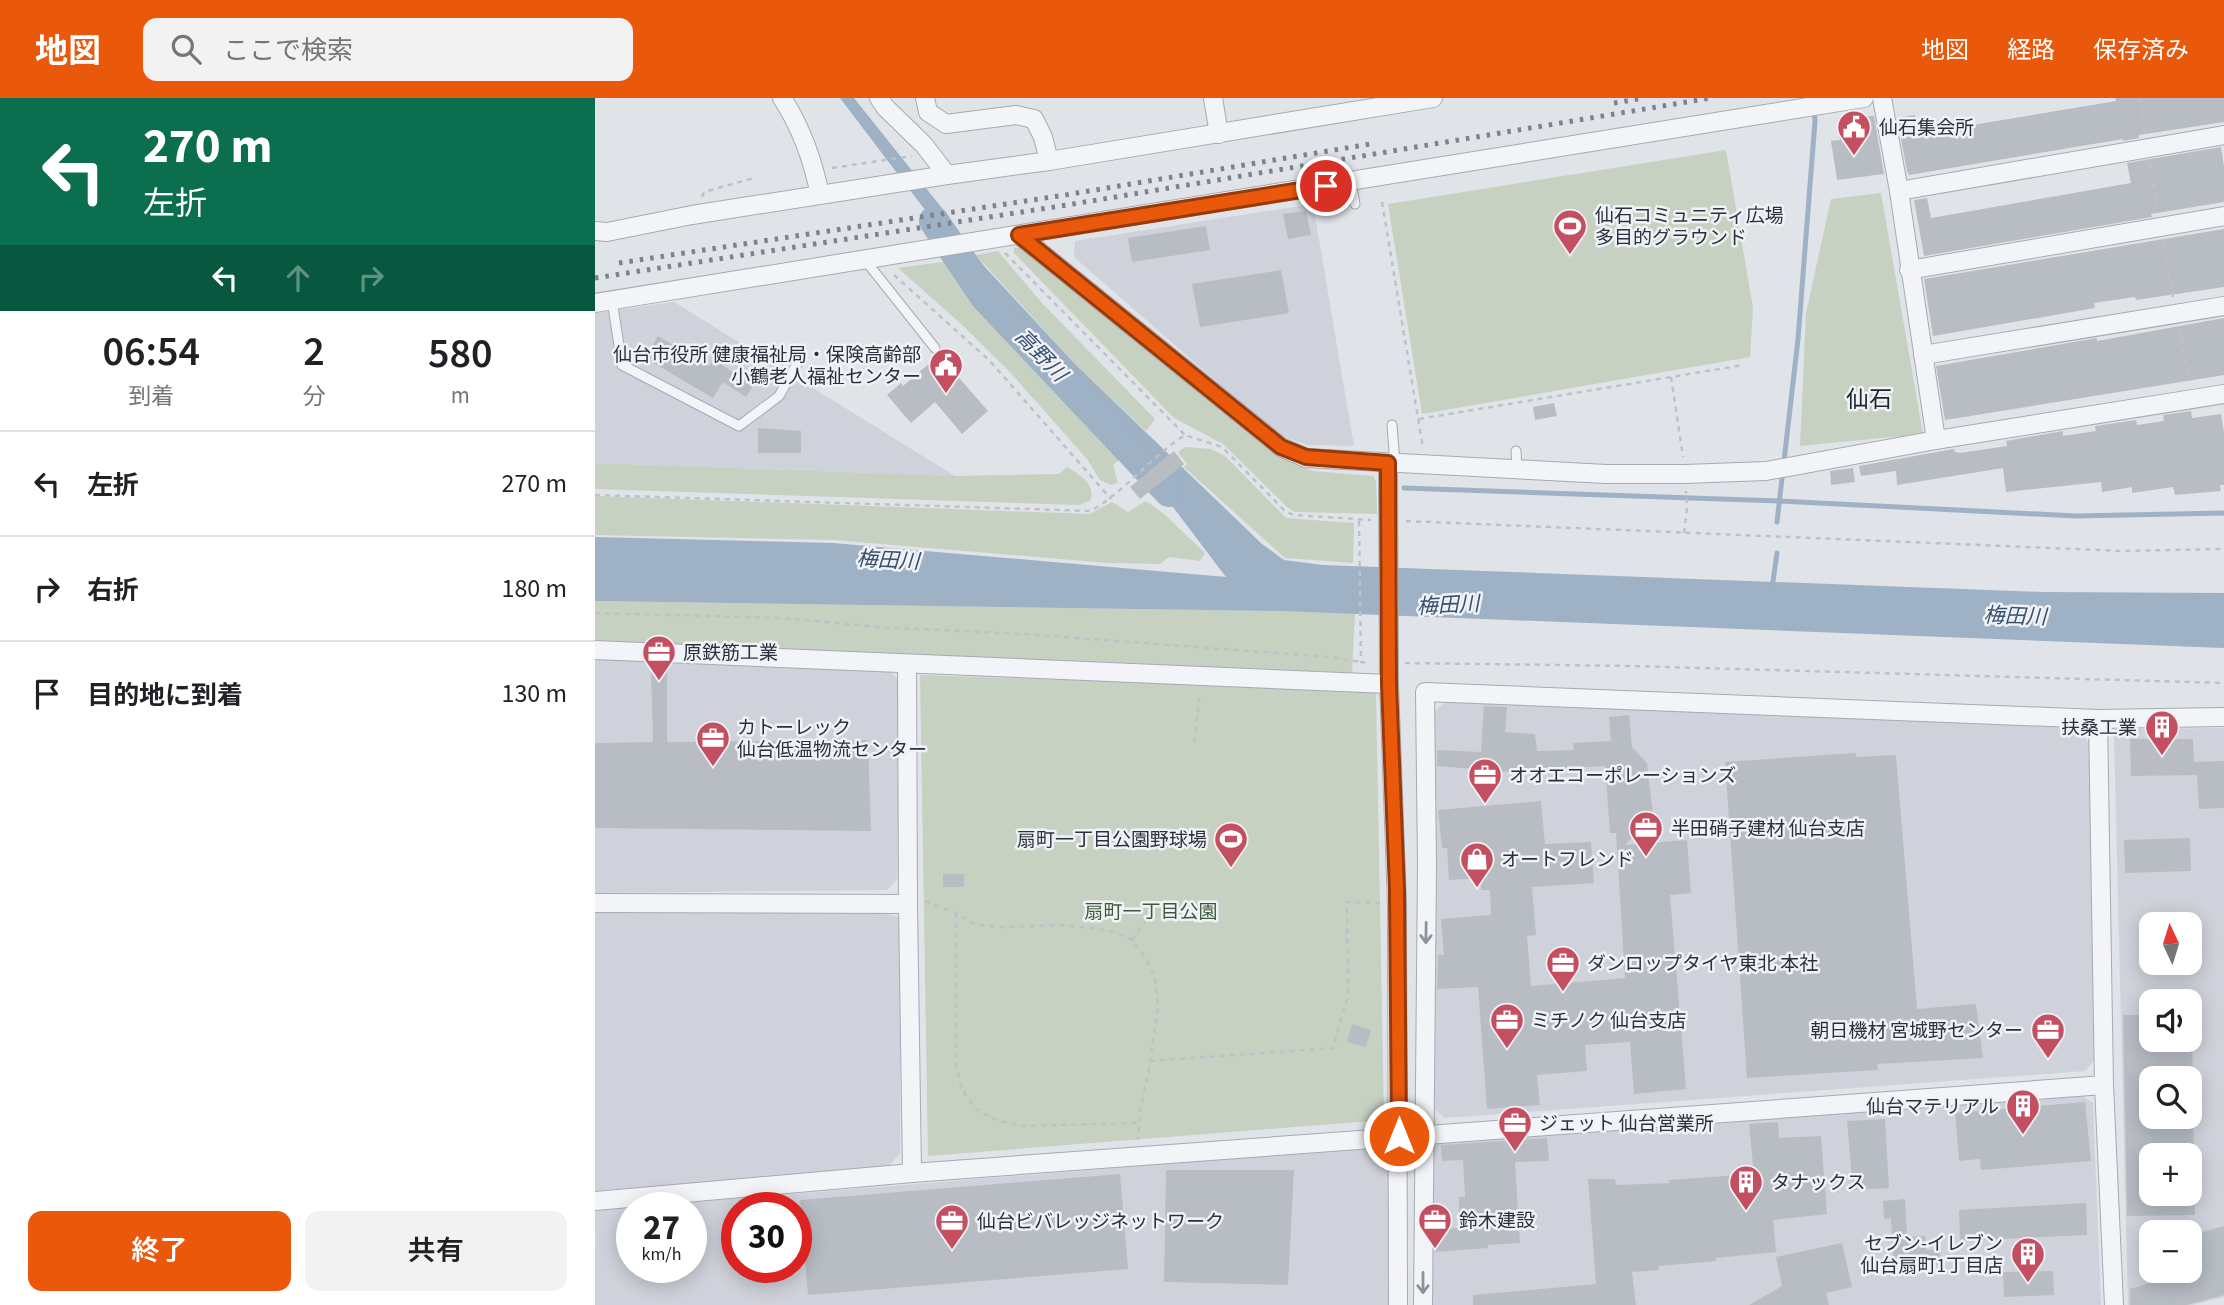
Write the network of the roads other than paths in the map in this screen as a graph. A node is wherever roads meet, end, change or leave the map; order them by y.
1 (782, 98) edge
2 (879, 98) edge
3 (926, 98) edge
4 (1213, 98) edge
5 (1433, 98) edge
6 (1864, 98) edge
7 (1882, 98) edge
8 (1219, 134) junction
9 (2224, 135) edge
10 (1049, 161) junction
11 (939, 176) junction
12 (1351, 181) junction
13 (1899, 191) junction
14 (820, 195) junction
15 (1355, 204) dead end
16 (2224, 216) edge
17 (595, 231) edge
18 (1019, 235) junction
19 (878, 258) junction
20 (1909, 270) junction
21 (604, 301) edge
22 (2224, 306) edge
23 (935, 348) dead end
24 (1923, 355) junction
25 (799, 360) dead end
26 (2224, 394) edge
27 (1392, 425) dead end
28 (1936, 440) junction
29 (1516, 451) dead end
30 (1392, 464) junction
31 (1517, 470) junction
32 (595, 650) edge
33 (907, 664) junction
34 (1389, 684) junction
35 (2224, 717) edge
36 (2098, 719) junction
37 (1427, 865) junction
38 (1396, 866) junction
39 (595, 903) edge
40 (908, 904) junction
41 (2104, 1085) junction
42 (1424, 1135) junction
43 (1399, 1136) junction
44 (912, 1173) junction
45 (595, 1200) edge
46 (1398, 1305) edge
47 (1423, 1305) edge
48 (2114, 1305) edge

1 - 14 street
2 - 11 street
3 - 10 street
4 - 8 street
5 - 8 street
6 - 12 street
7 - 13 street
8 - 10 street
9 - 13 street
10 - 11 street
11 - 14 street
12 - 15 lane
12 - 18 street
13 - 20 street
14 - 17 street
16 - 20 street
18 - 19 street
18 - 30 street
19 - 21 street
19 - 23 lane
20 - 24 street
21 - 25 lane
22 - 24 street
24 - 28 street
26 - 28 street
27 - 30 lane
28 - 31 street
29 - 31 lane
30 - 31 street
30 - 34 street
32 - 33 street
33 - 34 street
33 - 40 street
34 - 38 street
35 - 36 street
36 - 37 street
36 - 41 street
37 - 38 street
37 -> 42 street
38 - 43 street
39 - 40 street
40 - 44 street
41 - 42 street
41 - 48 street
42 - 43 street
42 -> 47 street
43 - 44 street
43 - 46 street
44 - 45 street

